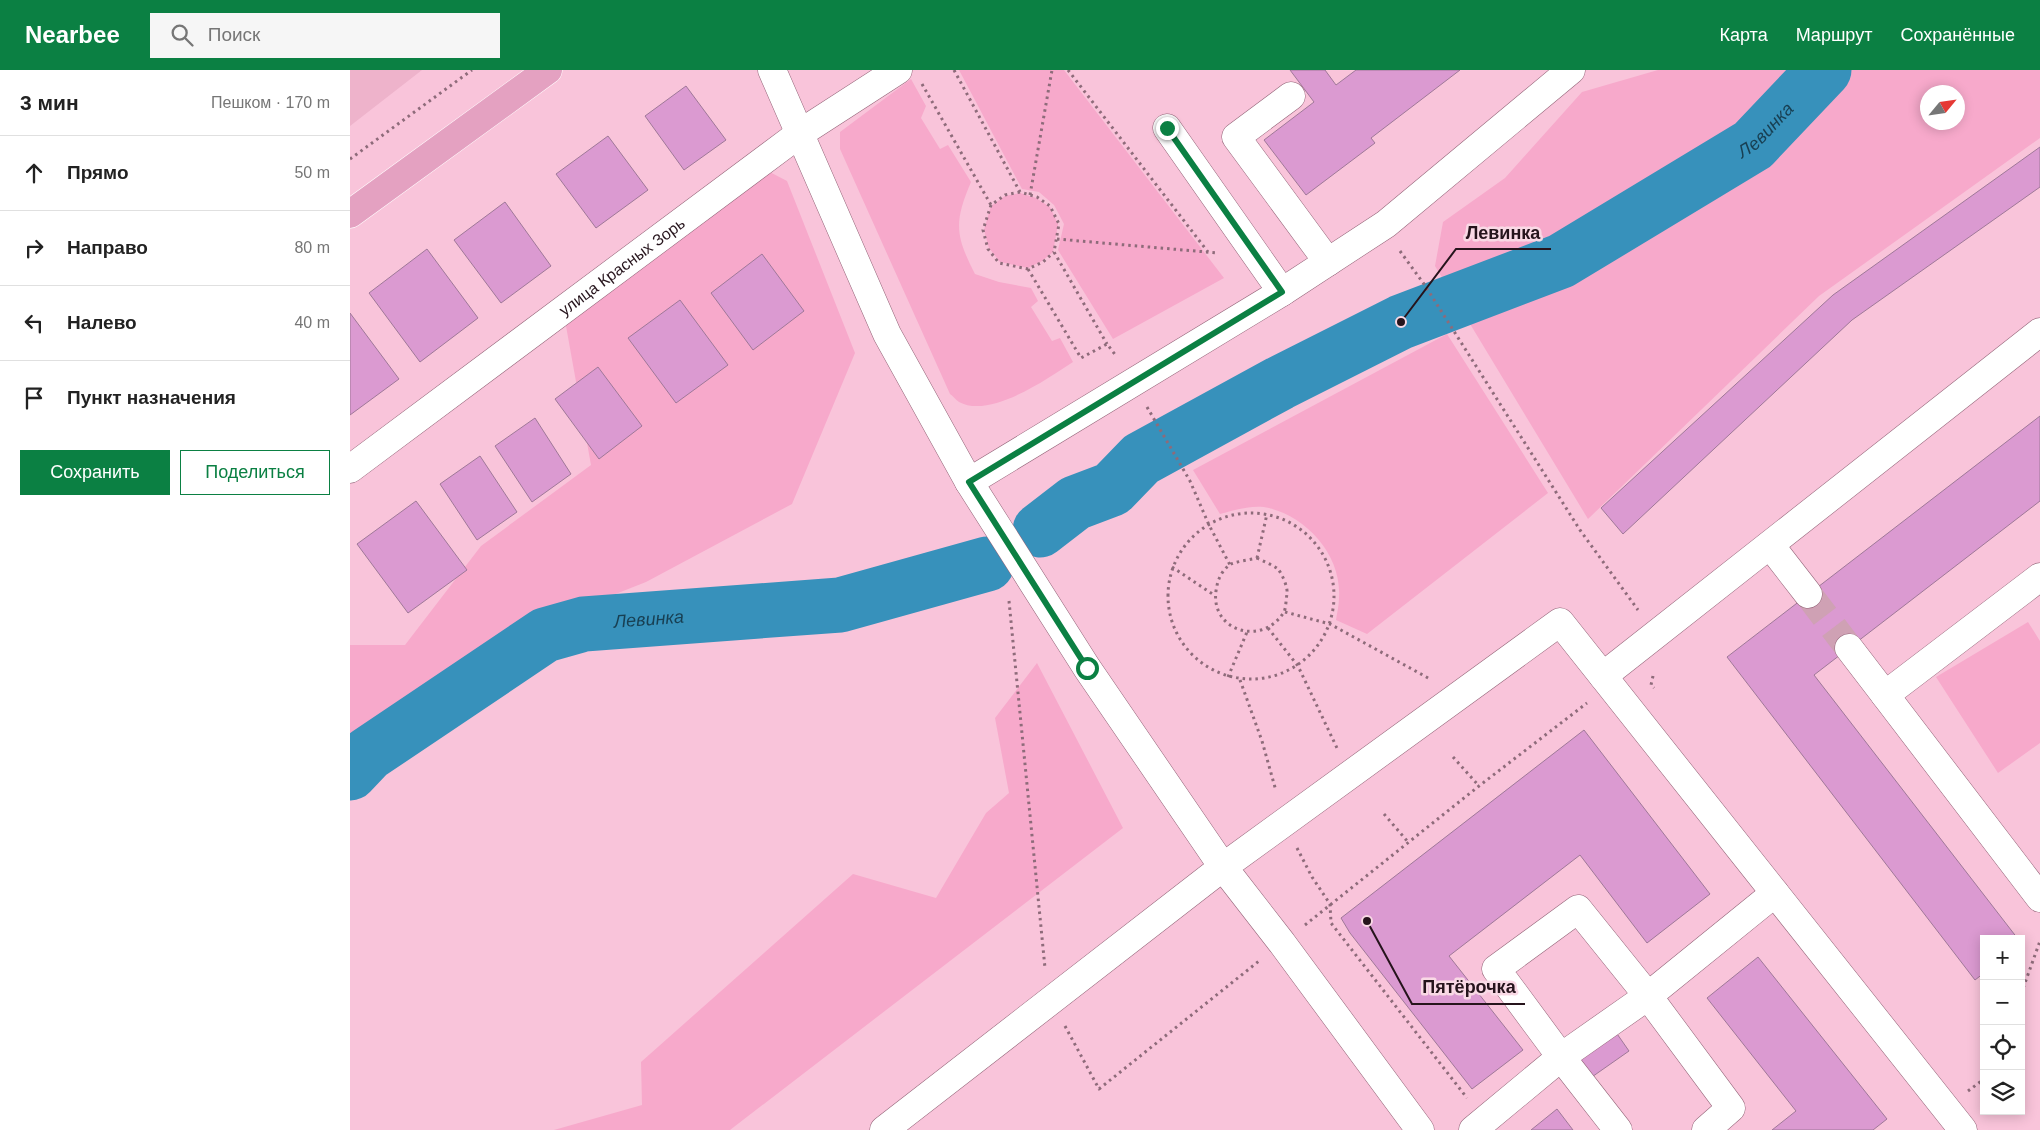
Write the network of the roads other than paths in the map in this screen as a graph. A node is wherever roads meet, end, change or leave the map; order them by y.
1 (548, 70) edge
2 (772, 70) edge
3 (1571, 70) edge
4 (908, 74) edge
5 (1291, 96) dead end
6 (1167, 128) dead end
7 (799, 134) junction
8 (350, 214) edge
9 (1328, 262) junction
10 (1282, 292) junction
11 (2040, 332) edge
12 (350, 469) edge
13 (969, 482) junction
14 (1770, 545) junction
15 (2040, 577) edge
16 (1808, 594) tunnel mouth
17 (1849, 648) tunnel mouth
18 (1603, 676) junction
19 (1885, 695) junction
20 (1223, 867) junction
21 (1775, 893) junction
22 (2040, 898) edge
23 (1648, 996) junction
24 (1561, 1057) junction
25 (1478, 1125) edge
26 (1407, 1126) edge
27 (884, 1130) edge
28 (1618, 1130) edge
29 (1706, 1130) edge
30 (1962, 1130) edge

1 - 8 main road
2 - 7 street
3 - 9 street
4 - 7 street, улица Красных Зорь
5 - 9 street
6 - 10 street
7 - 12 street, улица Красных Зорь
7 - 13 street
9 - 10 street
10 - 13 street
11 - 14 street
13 - 20 street
14 - 16 street
14 - 18 street
15 - 19 street
17 - 19 street
18 - 20 street
18 - 21 street
19 - 22 street
20 - 26 street
20 - 27 street
21 - 23 street
21 - 30 street
23 - 24 street
23 - 24 street
23 - 29 street
24 - 25 street
24 - 28 street

